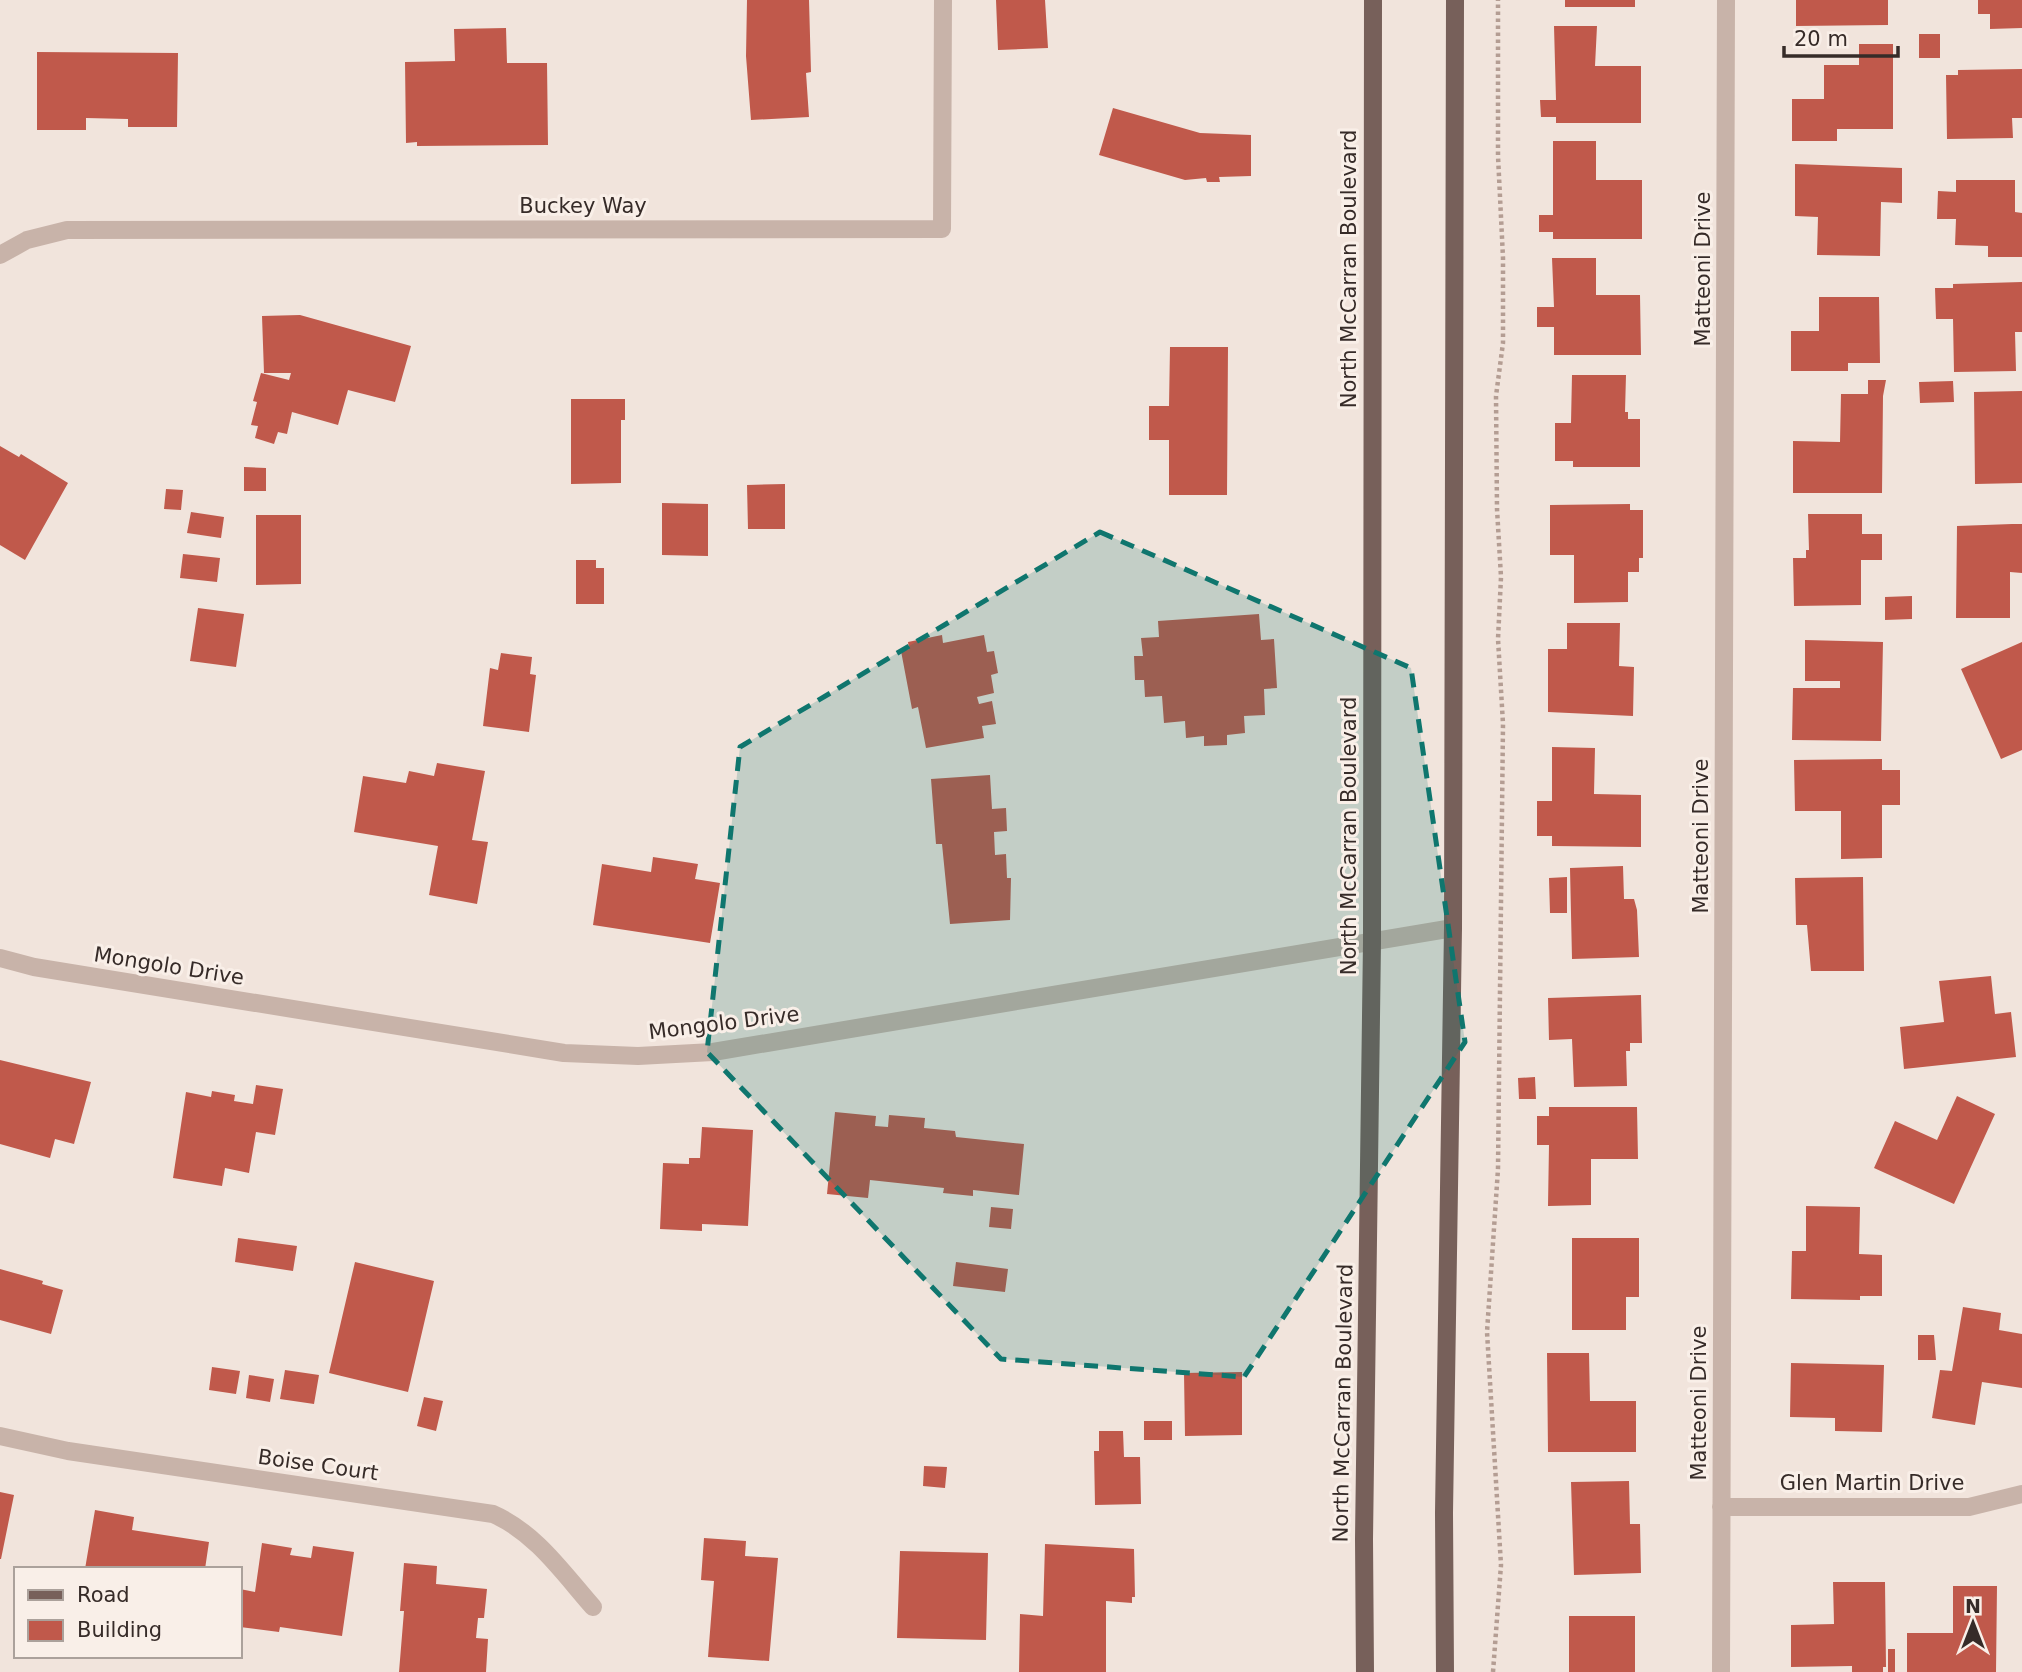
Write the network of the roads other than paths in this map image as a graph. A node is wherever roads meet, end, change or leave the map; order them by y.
1 (943, 0) edge
2 (1373, 0) edge
3 (1455, 0) edge
4 (1726, 0) edge
5 (0, 255) edge
6 (1453, 928) junction
7 (1372, 942) junction
8 (0, 958) edge
9 (0, 1436) edge
10 (2022, 1494) edge
11 (1721, 1507) junction
12 (593, 1607) dead end
13 (1365, 1672) edge
14 (1445, 1672) edge
15 (1721, 1672) edge

1 - 5 street, Buckey Way
2 - 7 main road, North McCarran Boulevard
3 - 6 main road
4 - 11 street, Matteoni Drive
6 - 7 street, Mongolo Drive
6 - 14 main road
7 - 8 street, Mongolo Drive
7 - 13 main road, North McCarran Boulevard
9 - 12 street, Boise Court
10 - 11 street, Glen Martin Drive
11 - 15 street, Matteoni Drive

